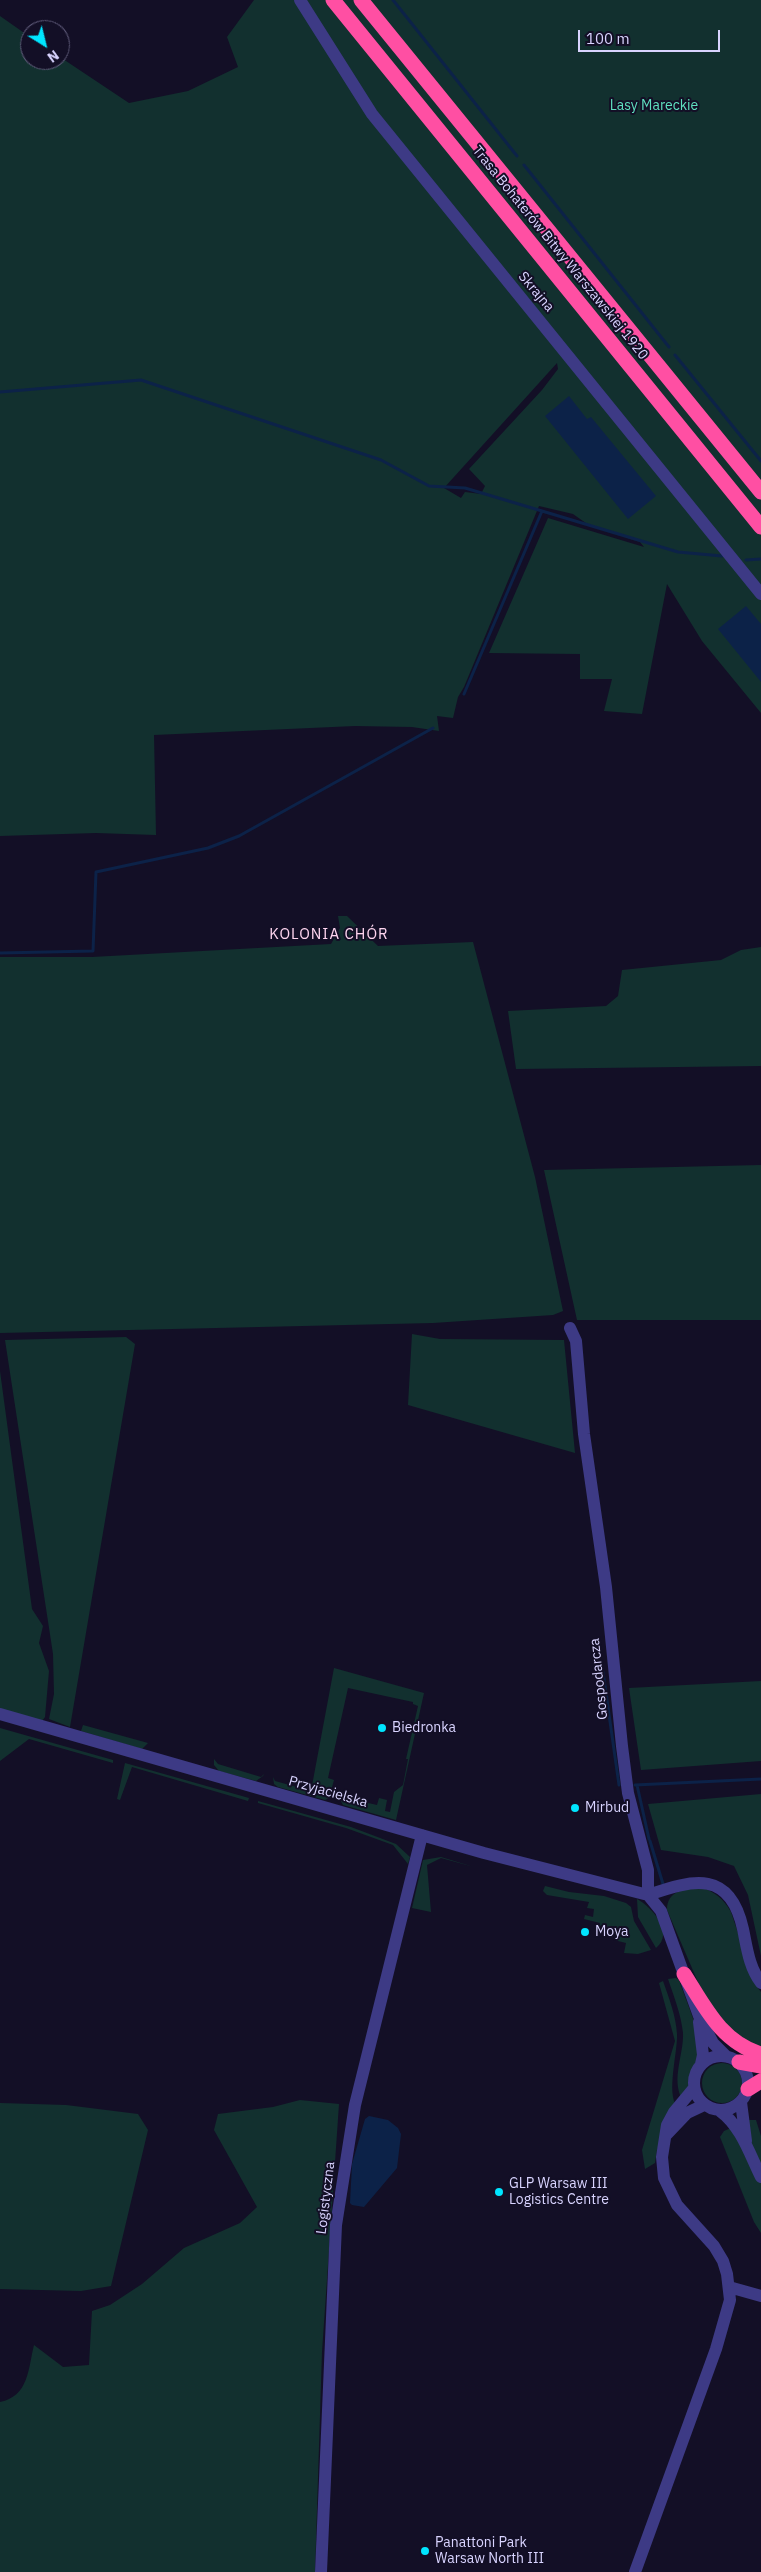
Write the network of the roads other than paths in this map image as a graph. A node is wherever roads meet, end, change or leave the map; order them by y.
1 (300, 0) edge
2 (333, 0) edge
3 (361, 0) edge
4 (761, 492) edge
5 (761, 527) edge
6 (761, 594) edge
7 (570, 1328) dead end
8 (0, 1714) edge
9 (422, 1835) junction
10 (648, 1895) junction
11 (684, 1974) junction
12 (761, 1983) edge
13 (699, 2016) junction
14 (761, 2054) edge
15 (732, 2059) junction
16 (701, 2064) junction
17 (761, 2066) edge
18 (761, 2081) edge
19 (694, 2088) junction
20 (744, 2096) junction
21 (704, 2105) junction
22 (720, 2111) junction
23 (667, 2134) junction
24 (747, 2146) junction
25 (761, 2177) edge
26 (729, 2288) junction
27 (761, 2296) edge
28 (321, 2572) edge
29 (635, 2572) edge

1 - 6 street, Skrajna
2 - 5 highway, Trasa Bohaterów Bitwy Warszawskiej 1920
3 - 4 highway, Trasa Bohaterów Bitwy Warszawskiej 1920
7 - 10 street, Gospodarcza
8 - 9 street, Przyjacielska
9 - 10 street, Przyjacielska
9 - 28 street, Logistyczna
10 - 11 street
10 - 12 street
11 - 13 street
11 - 14 highway
13 - 15 street
13 - 16 street
15 - 16 street
15 - 17 highway
15 - 20 street
16 - 19 street
18 - 20 highway
19 - 21 street
19 - 23 street
20 - 22 street
20 - 24 street
21 - 22 street
21 - 23 street
22 - 24 street
23 - 26 street
24 - 25 street
26 - 27 street
26 - 29 street

